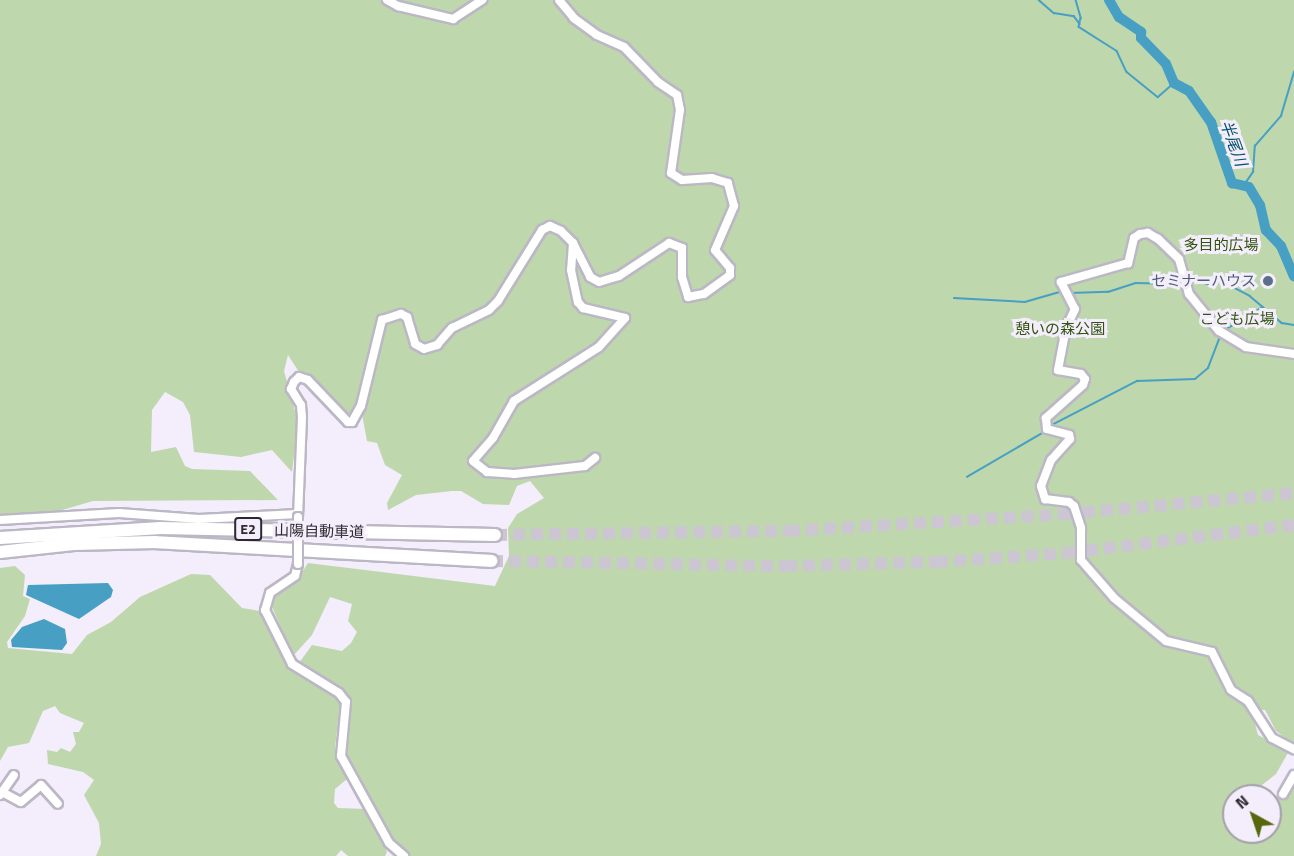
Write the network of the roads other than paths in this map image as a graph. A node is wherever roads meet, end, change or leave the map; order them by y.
1 (387, 0) edge
2 (482, 0) edge
3 (559, 0) edge
4 (573, 243) junction
5 (1294, 354) edge
6 (595, 458) dead end
7 (298, 515) junction
8 (0, 520) edge
9 (495, 536) tunnel mouth
10 (0, 538) edge
11 (0, 552) edge
12 (491, 561) tunnel mouth
13 (1294, 748) edge
14 (14, 775) dead end
15 (1294, 776) edge
16 (1, 794) edge
17 (1283, 794) dead end
18 (58, 804) dead end
19 (404, 856) edge

1 - 2 street
3 - 4 street
4 - 6 street
4 - 7 street
5 - 13 street
7 - 8 street
7 - 19 street, bridge
9 - 10 highway, 山陽自動車道 / E2
11 - 12 highway, 山陽自動車道 / E2
14 - 16 street
15 - 17 street
16 - 18 street

